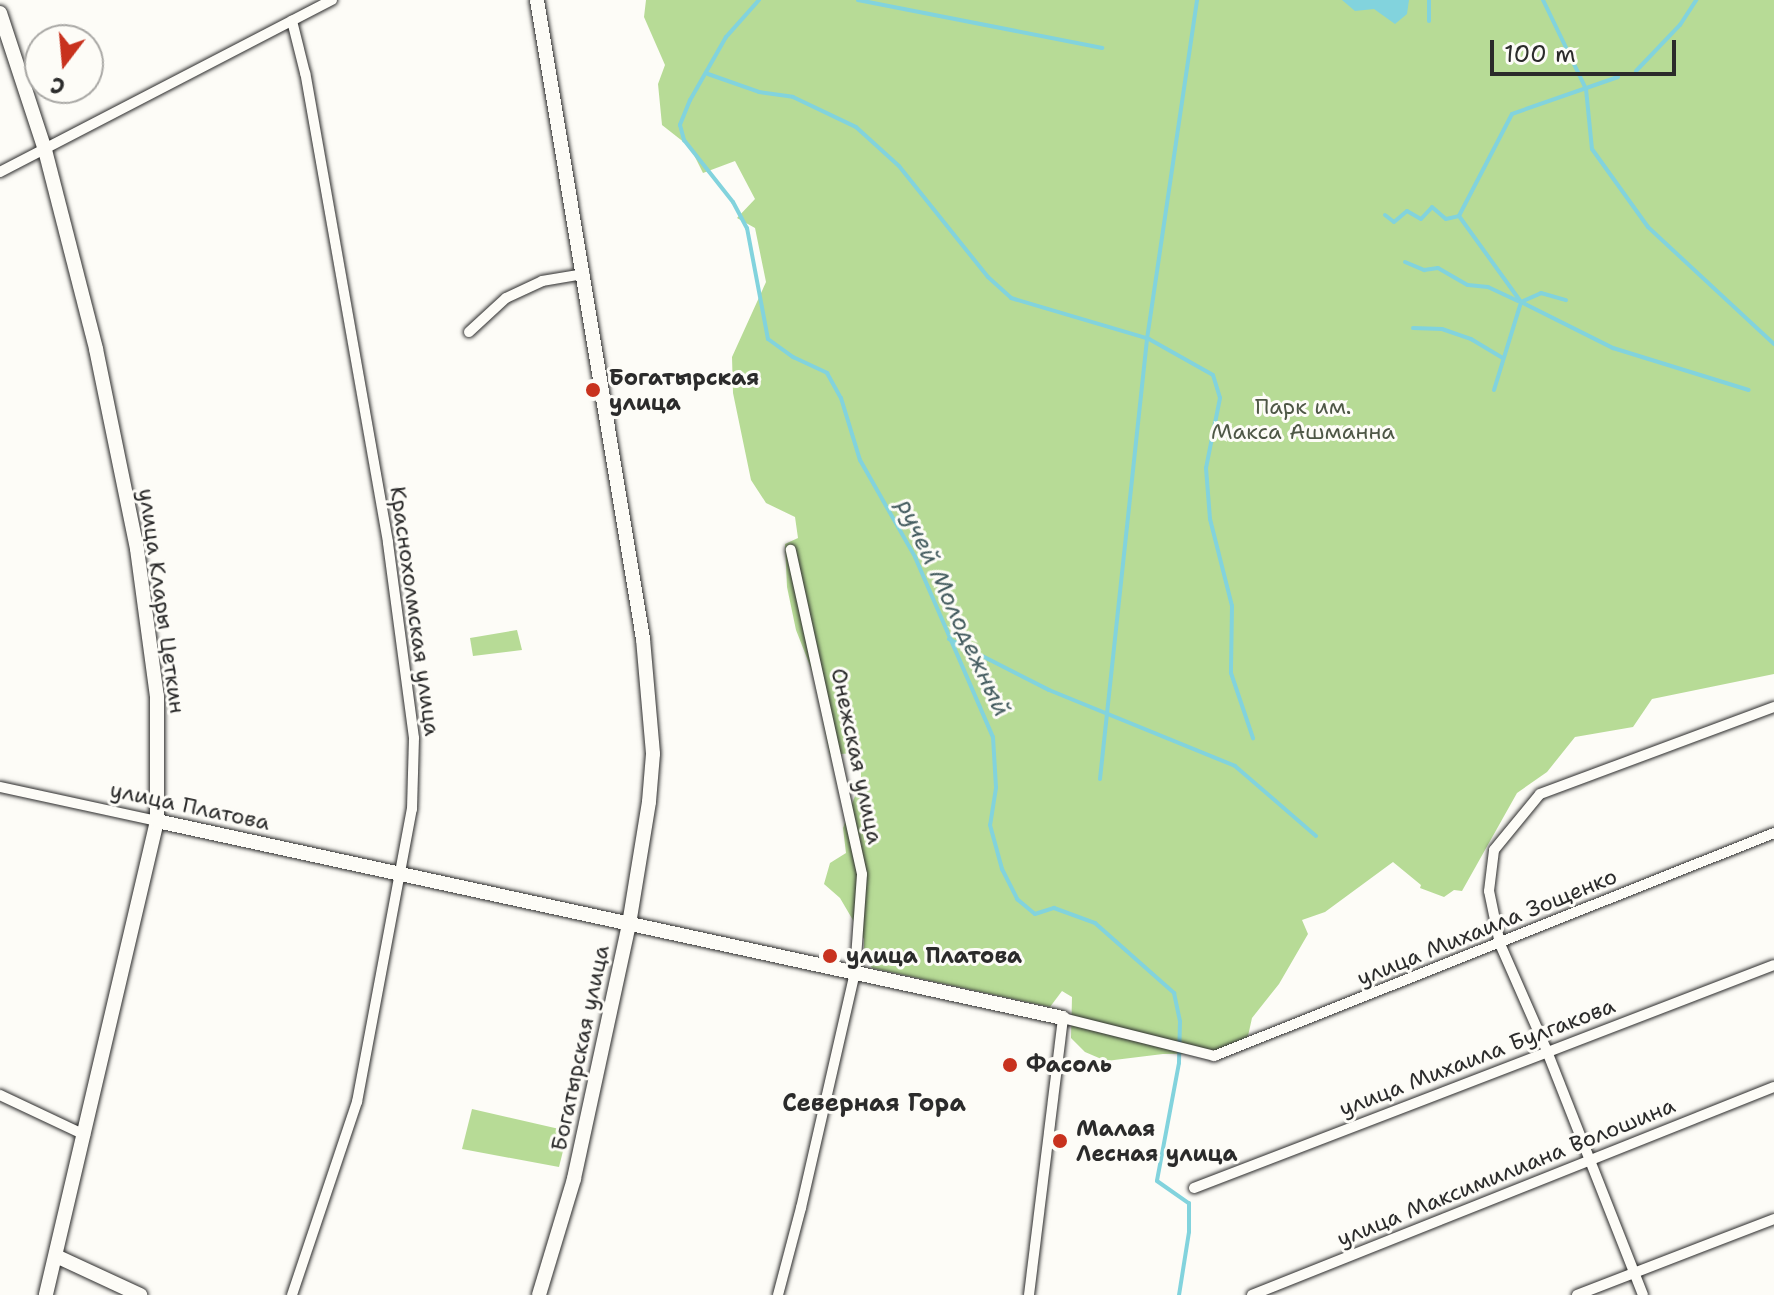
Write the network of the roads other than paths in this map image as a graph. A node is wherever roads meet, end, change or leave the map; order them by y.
1 (332, 0) edge
2 (537, 0) edge
3 (0, 13) edge
4 (292, 21) junction
5 (45, 150) junction
6 (0, 172) edge
7 (584, 274) junction
8 (469, 332) dead end
9 (791, 550) dead end
10 (1774, 707) edge
11 (0, 787) edge
12 (157, 821) junction
13 (1774, 833) edge
14 (399, 875) junction
15 (629, 924) junction
16 (1500, 944) junction
17 (1774, 965) edge
18 (855, 972) junction
19 (1063, 1018) junction
20 (1547, 1051) junction
21 (1214, 1056) joint
22 (1774, 1087) edge
23 (0, 1095) edge
24 (85, 1135) junction
25 (1589, 1160) junction
26 (1194, 1188) dead end
27 (1774, 1219) edge
28 (56, 1256) junction
29 (1634, 1273) junction
30 (46, 1295) edge
31 (140, 1295) edge
32 (292, 1295) edge
33 (539, 1295) edge
34 (778, 1295) edge
35 (1029, 1295) edge
36 (1252, 1295) edge
37 (1577, 1295) edge
38 (1643, 1295) edge

1 - 4 street
2 - 7 street, Богатырская улица
3 - 5 street, улица Клары Цеткин
4 - 5 street
4 - 14 street, Краснохолмская улица
5 - 6 street
5 - 12 street, улица Клары Цеткин
7 - 8 street
7 - 15 street, Богатырская улица
9 - 18 street, Онежская улица
10 - 16 street
11 - 12 street, улица Платова
12 - 14 street, улица Платова
12 - 24 street, улица Клары Цеткин
13 - 16 street, улица Михаила Зощенко
14 - 15 street, улица Платова
14 - 32 street, Краснохолмская улица
15 - 18 street, улица Платова
15 - 33 street, Богатырская улица
16 - 20 street
16 - 21 street, улица Михаила Зощенко
17 - 20 street, улица Михаила Булгакова
18 - 19 street, улица Платова
18 - 34 street, Онежская улица
19 - 21 street, улица Платова
19 - 35 street
20 - 25 street
20 - 26 street, улица Михаила Булгакова
22 - 25 street, улица Максимилиана Волошина
23 - 24 street
24 - 28 street, улица Клары Цеткин
25 - 29 street
25 - 36 street, улица Максимилиана Волошина
27 - 29 street
28 - 30 street, улица Клары Цеткин
28 - 31 street
29 - 37 street
29 - 38 street

